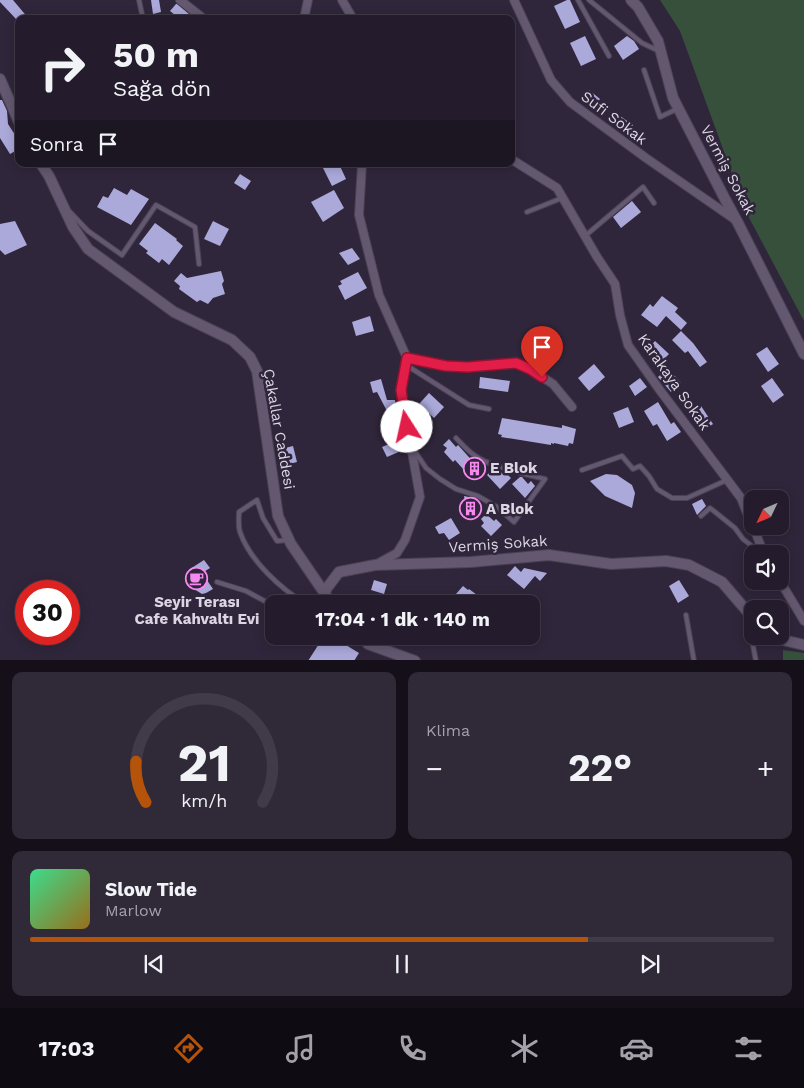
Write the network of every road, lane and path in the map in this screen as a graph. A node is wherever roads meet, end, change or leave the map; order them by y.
1 (138, 0) edge
2 (180, 0) edge
3 (308, 0) edge
4 (342, 0) edge
5 (514, 0) edge
6 (578, 0) edge
7 (588, 0) edge
8 (631, 0) edge
9 (142, 15) edge
10 (199, 15) edge
11 (305, 15) edge
12 (351, 15) edge
13 (661, 52) junction
14 (609, 56) dead end
15 (644, 70) dead end
16 (0, 79) edge
17 (678, 108) junction
18 (15, 109) edge
19 (515, 161) edge
20 (43, 167) edge
21 (362, 167) edge
22 (564, 198) junction
23 (61, 202) junction
24 (654, 203) dead end
25 (527, 212) dead end
26 (738, 223) junction
27 (585, 236) junction
28 (199, 264) dead end
29 (804, 354) edge
30 (406, 361) junction
31 (572, 407) dead end
32 (489, 409) dead end
33 (456, 438) dead end
34 (411, 446) junction
35 (582, 470) dead end
36 (727, 480) junction
37 (744, 505) edge
38 (701, 516) dead end
39 (289, 540) junction
40 (751, 545) edge
41 (375, 565) junction
42 (217, 582) dead end
43 (785, 590) edge
44 (324, 592) junction
45 (292, 595) edge
46 (326, 595) edge
47 (265, 601) edge
48 (744, 608) edge
49 (686, 615) dead end
50 (804, 622) edge
51 (789, 641) edge
52 (804, 644) edge
53 (371, 645) edge
54 (753, 645) edge
55 (415, 660) edge
56 (694, 660) edge
57 (756, 660) edge

1 - 9 lane
2 - 10 street
3 - 11 street
4 - 12 street
5 - 26 street, Sufi Sokak
6 - 14 lane
7 - 13 lane
8 - 13 street, Vermiş Sokak
13 - 17 street, Vermiş Sokak
15 - 17 lane
16 - 18 street
17 - 26 street, Vermiş Sokak
19 - 22 street, Karakaya Sokak
20 - 23 street, Çakallar Caddesi
21 - 30 street
22 - 25 lane
22 - 27 street, Karakaya Sokak
23 - 28 lane
23 - 39 street, Çakallar Caddesi
24 - 27 lane
26 - 29 street, Vermiş Sokak
27 - 36 street, Karakaya Sokak
30 - 31 street
30 - 32 lane
30 - 34 street
33 - 34 lane
34 - 41 street
35 - 36 lane
36 - 37 street, Karakaya Sokak
38 - 40 lane
39 - 44 street, Çakallar Caddesi
39 - 45 lane
41 - 44 street, Vermiş Sokak
41 - 48 street, Vermiş Sokak
42 - 47 lane
43 - 50 street
44 - 46 street, Çakallar Caddesi
49 - 56 lane
51 - 52 street
53 - 55 street
54 - 57 lane

